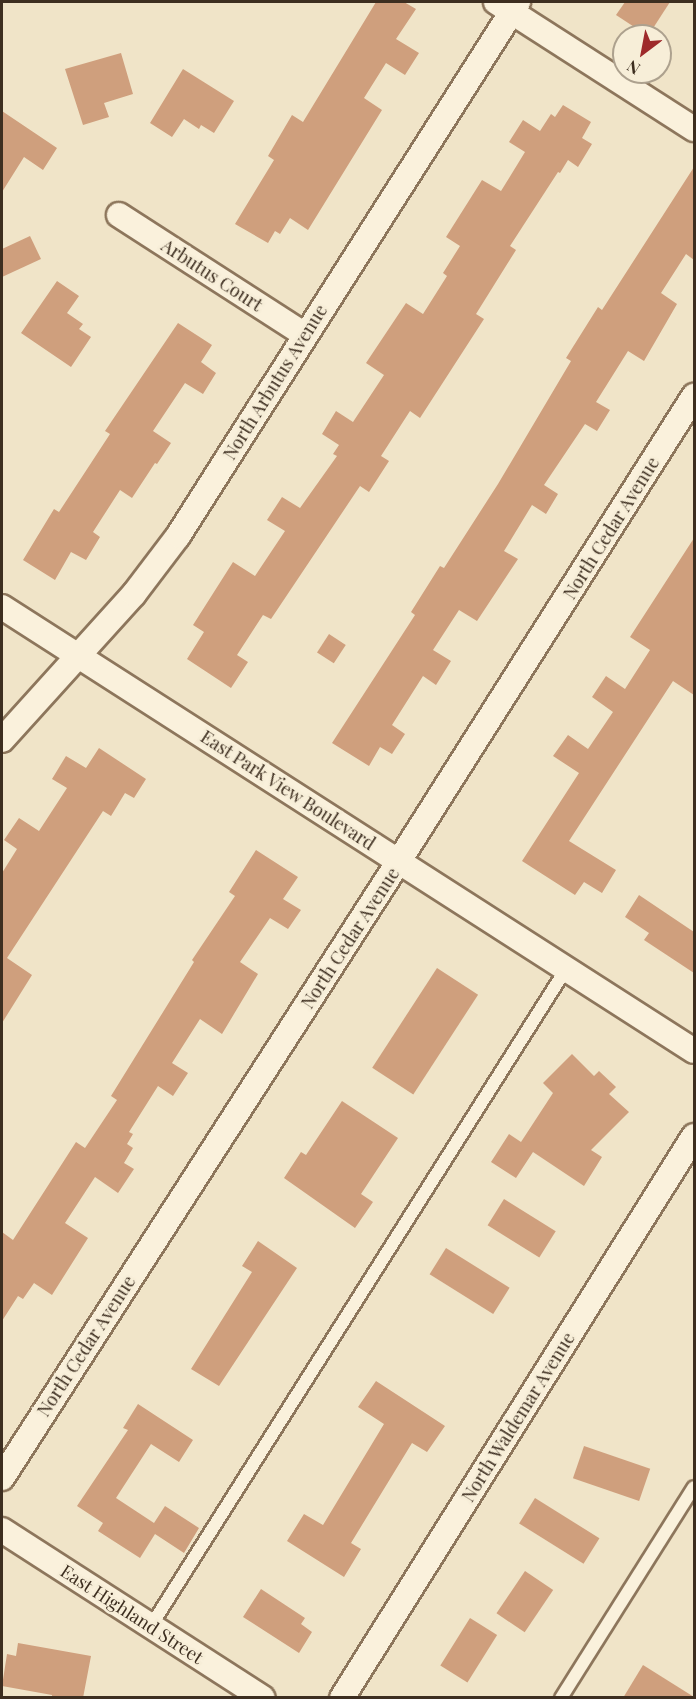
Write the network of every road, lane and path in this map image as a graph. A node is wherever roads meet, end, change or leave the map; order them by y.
1 (509, 5) edge
2 (694, 129) edge
3 (119, 215) dead end
4 (305, 335) junction
5 (694, 396) edge
6 (2, 607) edge
7 (77, 656) junction
8 (2, 740) edge
9 (399, 861) junction
10 (566, 969) junction
11 (694, 1051) edge
12 (694, 1136) edge
13 (2, 1478) edge
14 (694, 1487) edge
15 (2, 1530) edge
16 (151, 1626) junction
17 (263, 1698) edge
18 (342, 1698) edge
19 (561, 1698) edge

1 - 2 street
1 - 4 street, North Arbutus Avenue
3 - 4 street, Arbutus Court
4 - 7 street, North Arbutus Avenue
5 - 9 street, North Cedar Avenue
6 - 7 street, East Park View Boulevard
7 - 8 street, North Arbutus Avenue
7 - 9 street, East Park View Boulevard
9 - 10 street, East Park View Boulevard
9 - 13 street, North Cedar Avenue
10 - 11 street, East Park View Boulevard
10 - 16 lane
12 - 18 street, North Waldemar Avenue
14 - 19 lane
15 - 16 street, East Highland Street
16 - 17 street, East Highland Street

